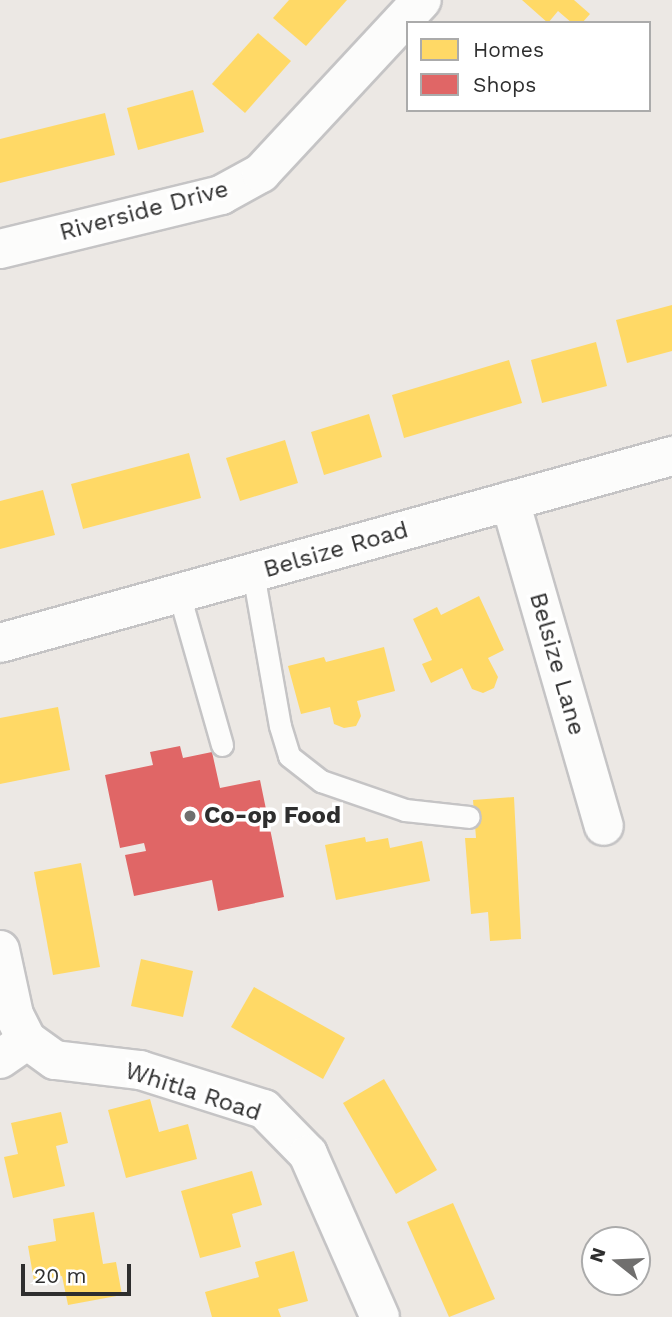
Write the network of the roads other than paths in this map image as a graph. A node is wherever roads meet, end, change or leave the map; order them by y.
1 (422, 0) edge
2 (0, 249) edge
3 (672, 456) edge
4 (510, 502) junction
5 (253, 573) junction
6 (179, 594) junction
7 (0, 643) edge
8 (222, 745) dead end
9 (469, 817) dead end
10 (604, 826) dead end
11 (0, 950) edge
12 (13, 1050) edge
13 (380, 1317) edge

1 - 2 street, Riverside Drive
3 - 4 street, Belsize Road
4 - 5 street, Belsize Road
4 - 10 street, Belsize Lane
5 - 6 street, Belsize Road
5 - 9 lane
6 - 7 street, Belsize Road
6 - 8 lane
11 - 12 street, Whitla Road
12 - 13 street, Whitla Road

